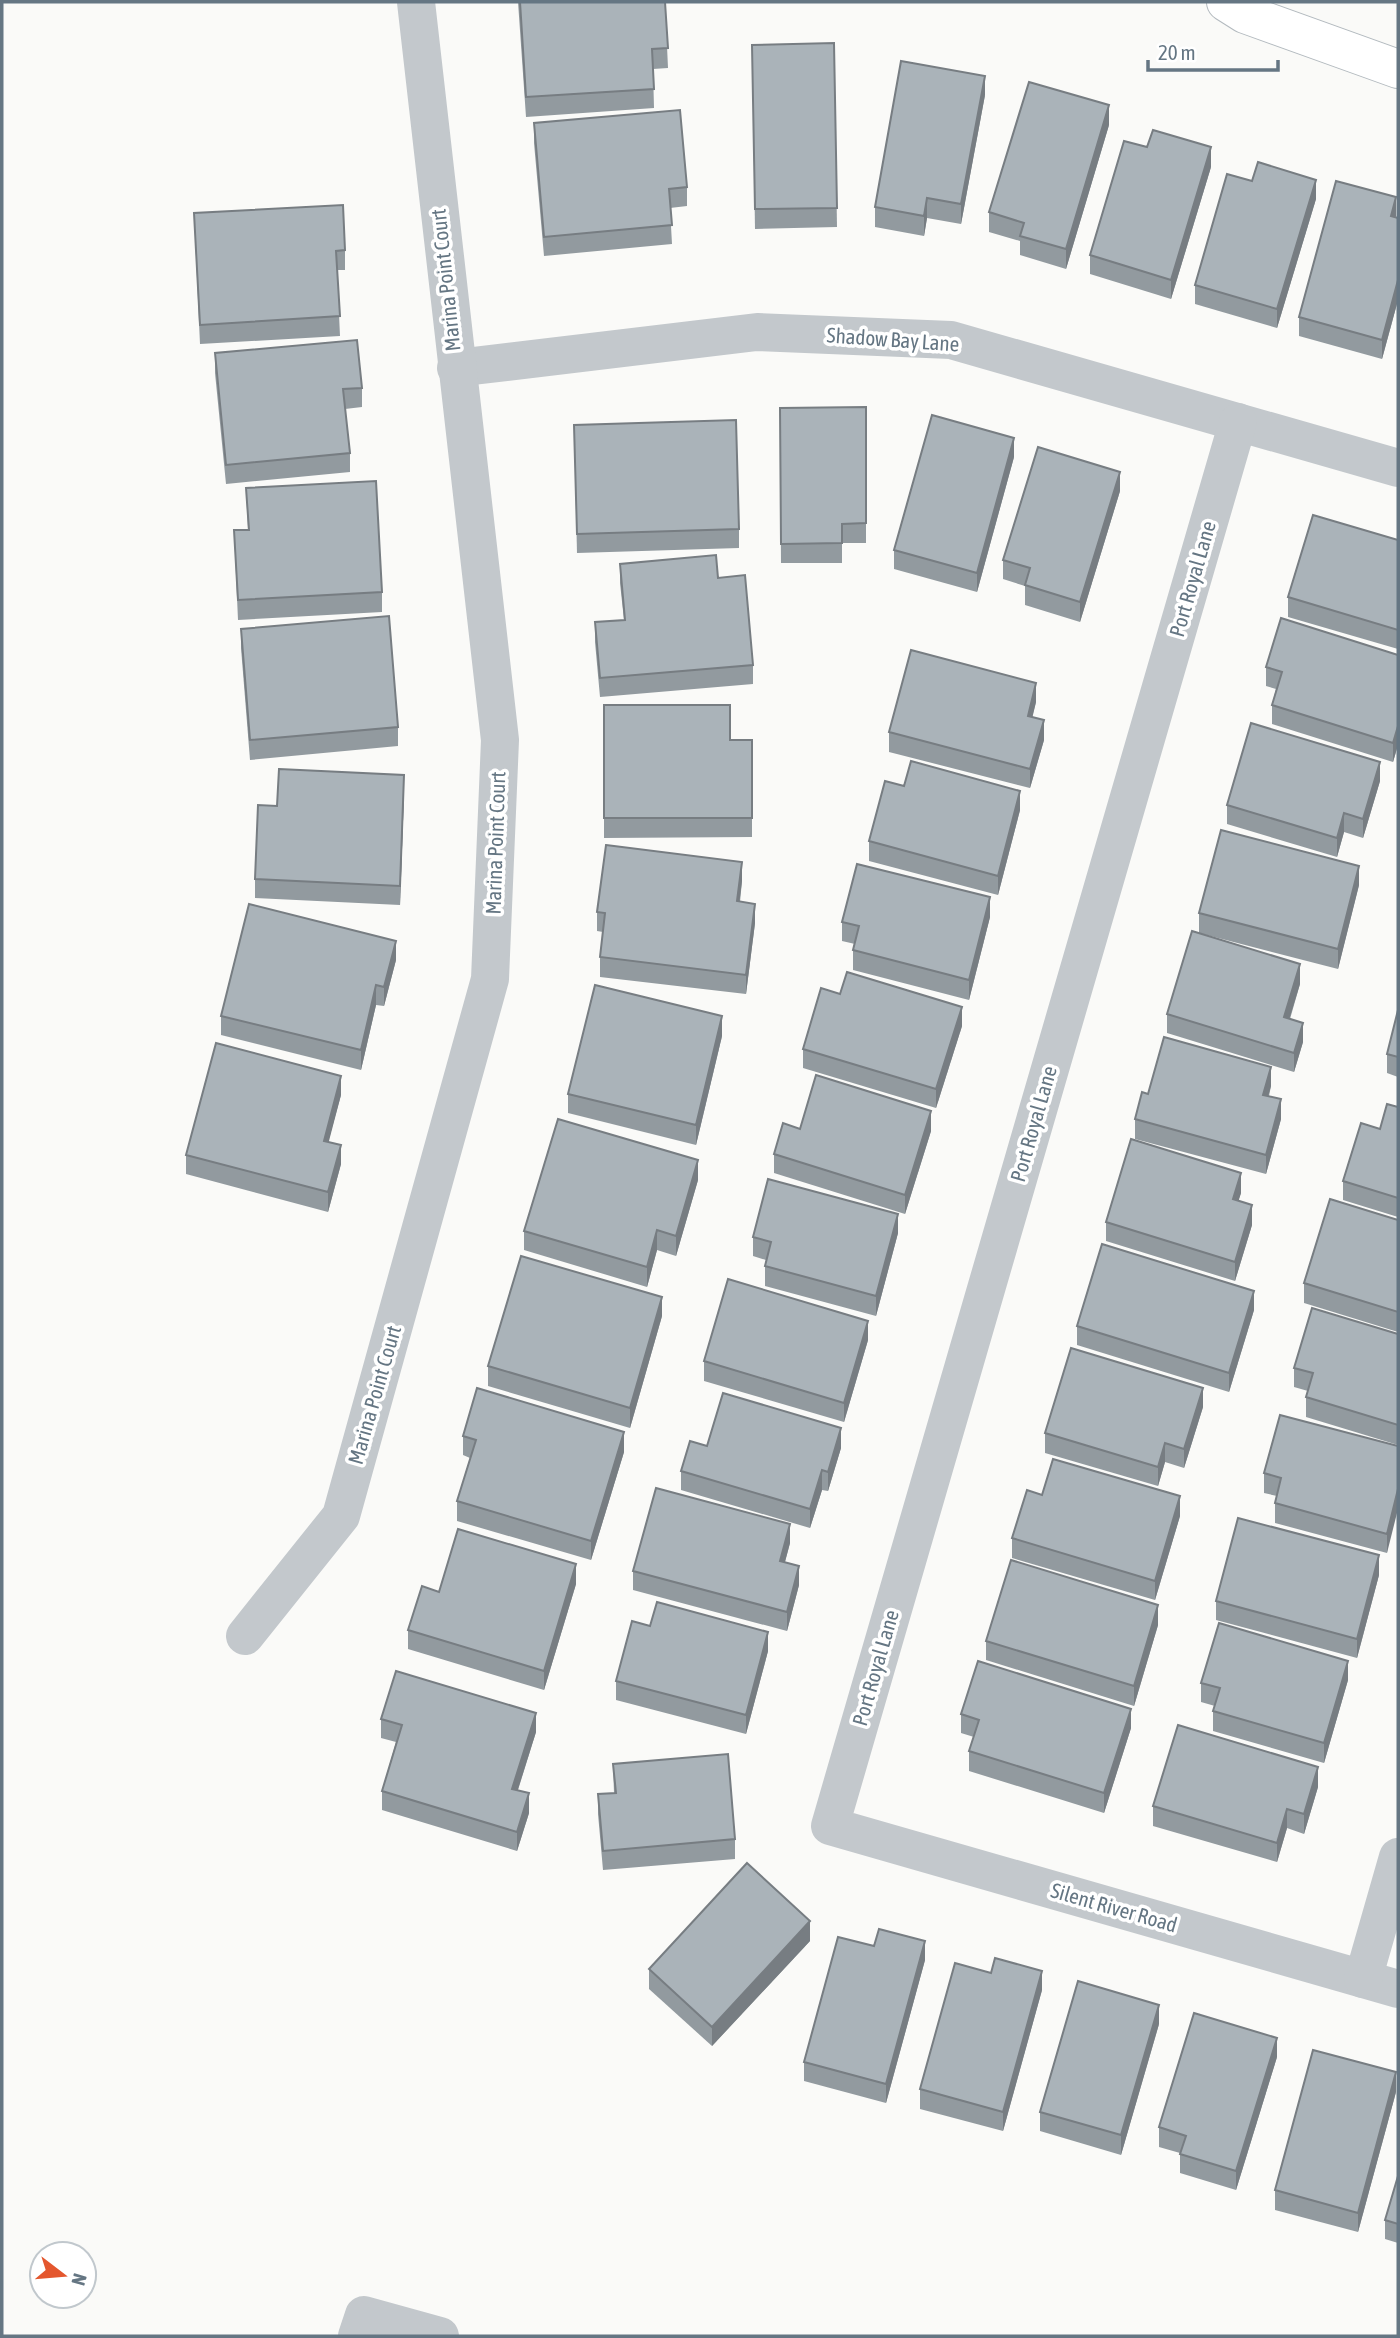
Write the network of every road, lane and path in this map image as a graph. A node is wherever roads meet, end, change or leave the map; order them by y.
1 (416, 2) edge
2 (1226, 2) edge
3 (1398, 69) edge
4 (456, 368) junction
5 (1238, 422) junction
6 (1398, 468) edge
7 (245, 1636) dead end
8 (830, 1826) joint
9 (1398, 1857) edge
10 (1380, 1984) edge
11 (360, 2325) edge
12 (440, 2336) edge

1 - 4 street, Marina Point Court
2 - 3 street
4 - 5 street, Shadow Bay Lane
4 - 7 street, Marina Point Court
5 - 6 street, Shadow Bay Lane
5 - 8 street, Port Royal Lane
8 - 10 street, Silent River Road
9 - 10 street
11 - 12 street

